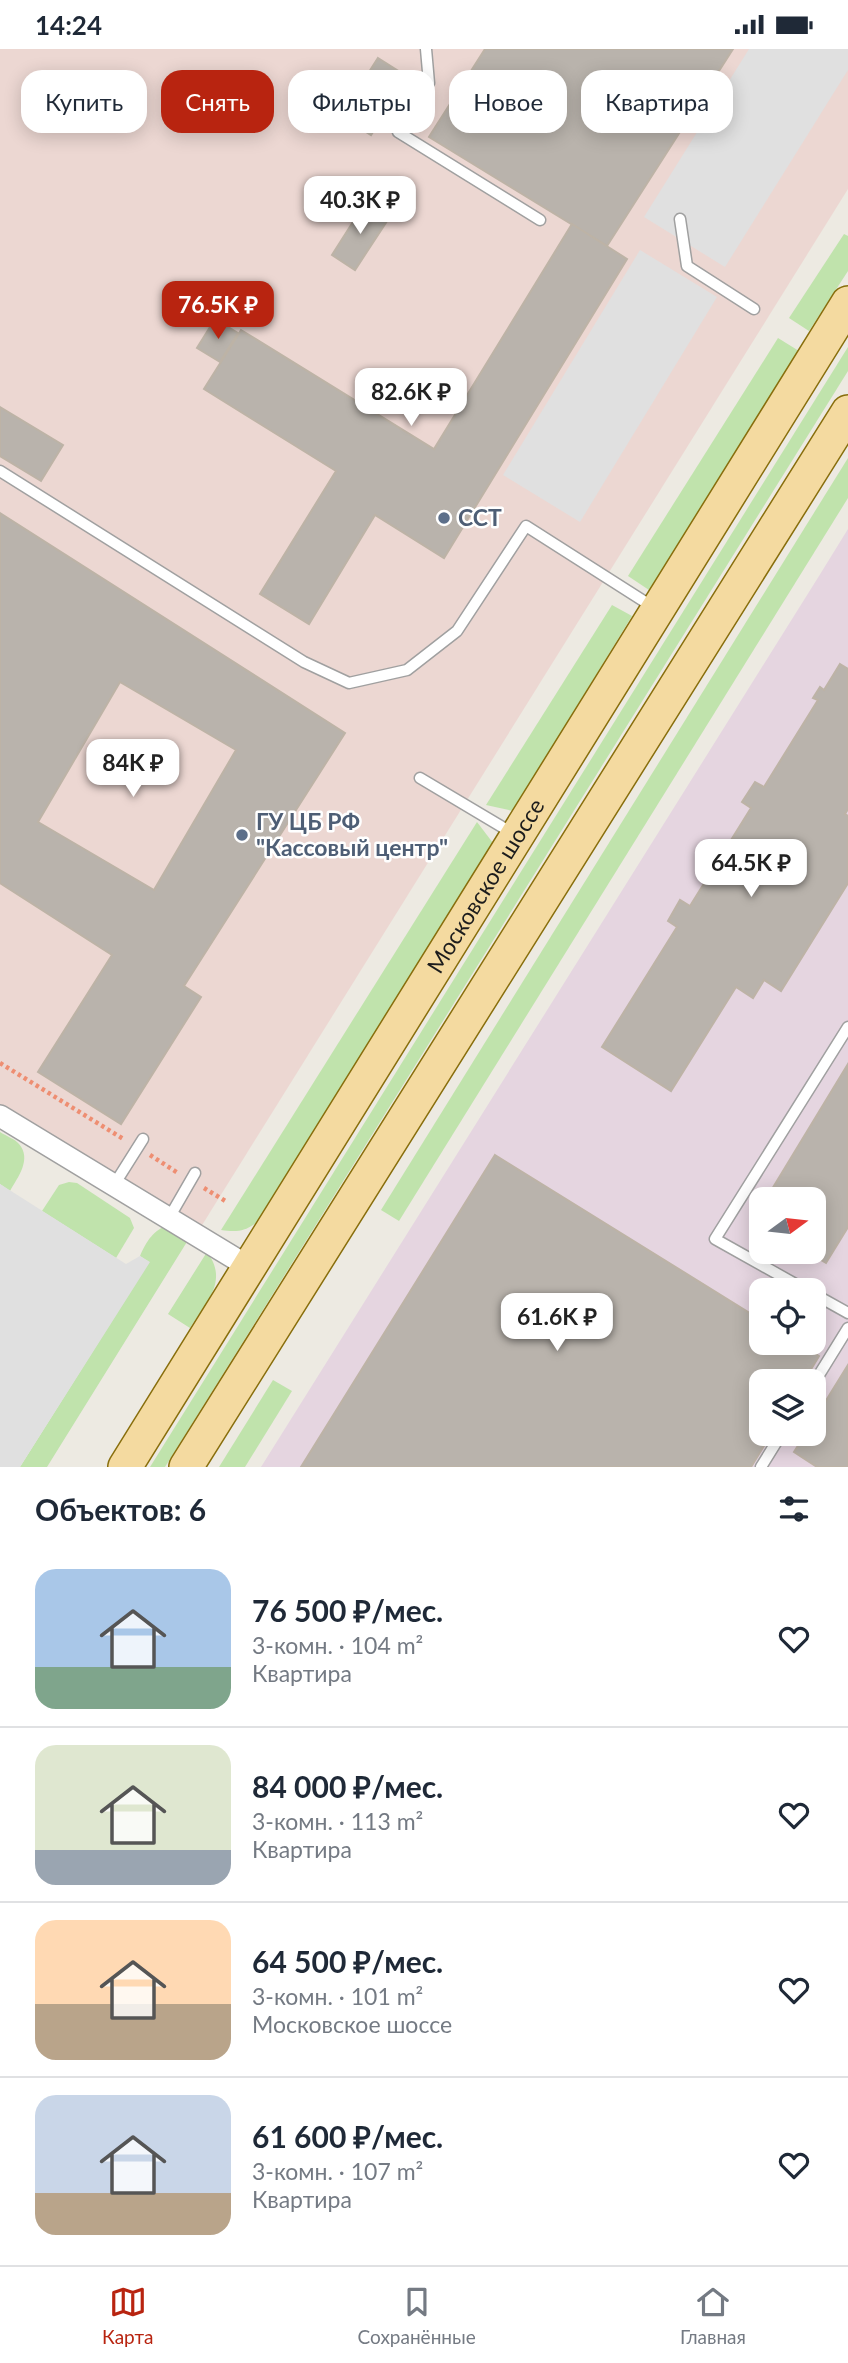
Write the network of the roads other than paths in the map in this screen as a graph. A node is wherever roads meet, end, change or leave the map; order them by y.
1 (426, 49) edge
2 (680, 219) dead end
3 (540, 220) dead end
4 (848, 303) edge
5 (754, 309) dead end
6 (848, 412) edge
7 (0, 471) edge
8 (658, 611) junction
9 (421, 778) dead end
10 (518, 836) junction
11 (848, 1027) edge
12 (0, 1116) edge
13 (143, 1139) dead end
14 (190, 1175) road end
15 (114, 1185) junction
16 (169, 1218) junction
17 (249, 1267) junction
18 (785, 1278) edge
19 (826, 1301) edge
20 (848, 1313) edge
21 (848, 1328) edge
22 (823, 1369) edge
23 (774, 1446) edge
24 (125, 1467) edge
25 (186, 1467) edge
26 (761, 1467) edge

1 - 3 lane
2 - 5 lane
4 - 8 main road, Московское шоссе
6 - 25 main road
7 - 8 lane
8 - 10 main road, Московское шоссе
9 - 10 lane
10 - 17 main road, Московское шоссе
11 - 18 lane
12 - 15 street
13 - 15 lane
14 - 16 lane
15 - 16 street
16 - 17 street
17 - 24 main road, Московское шоссе
19 - 20 lane
21 - 22 lane
23 - 26 lane

